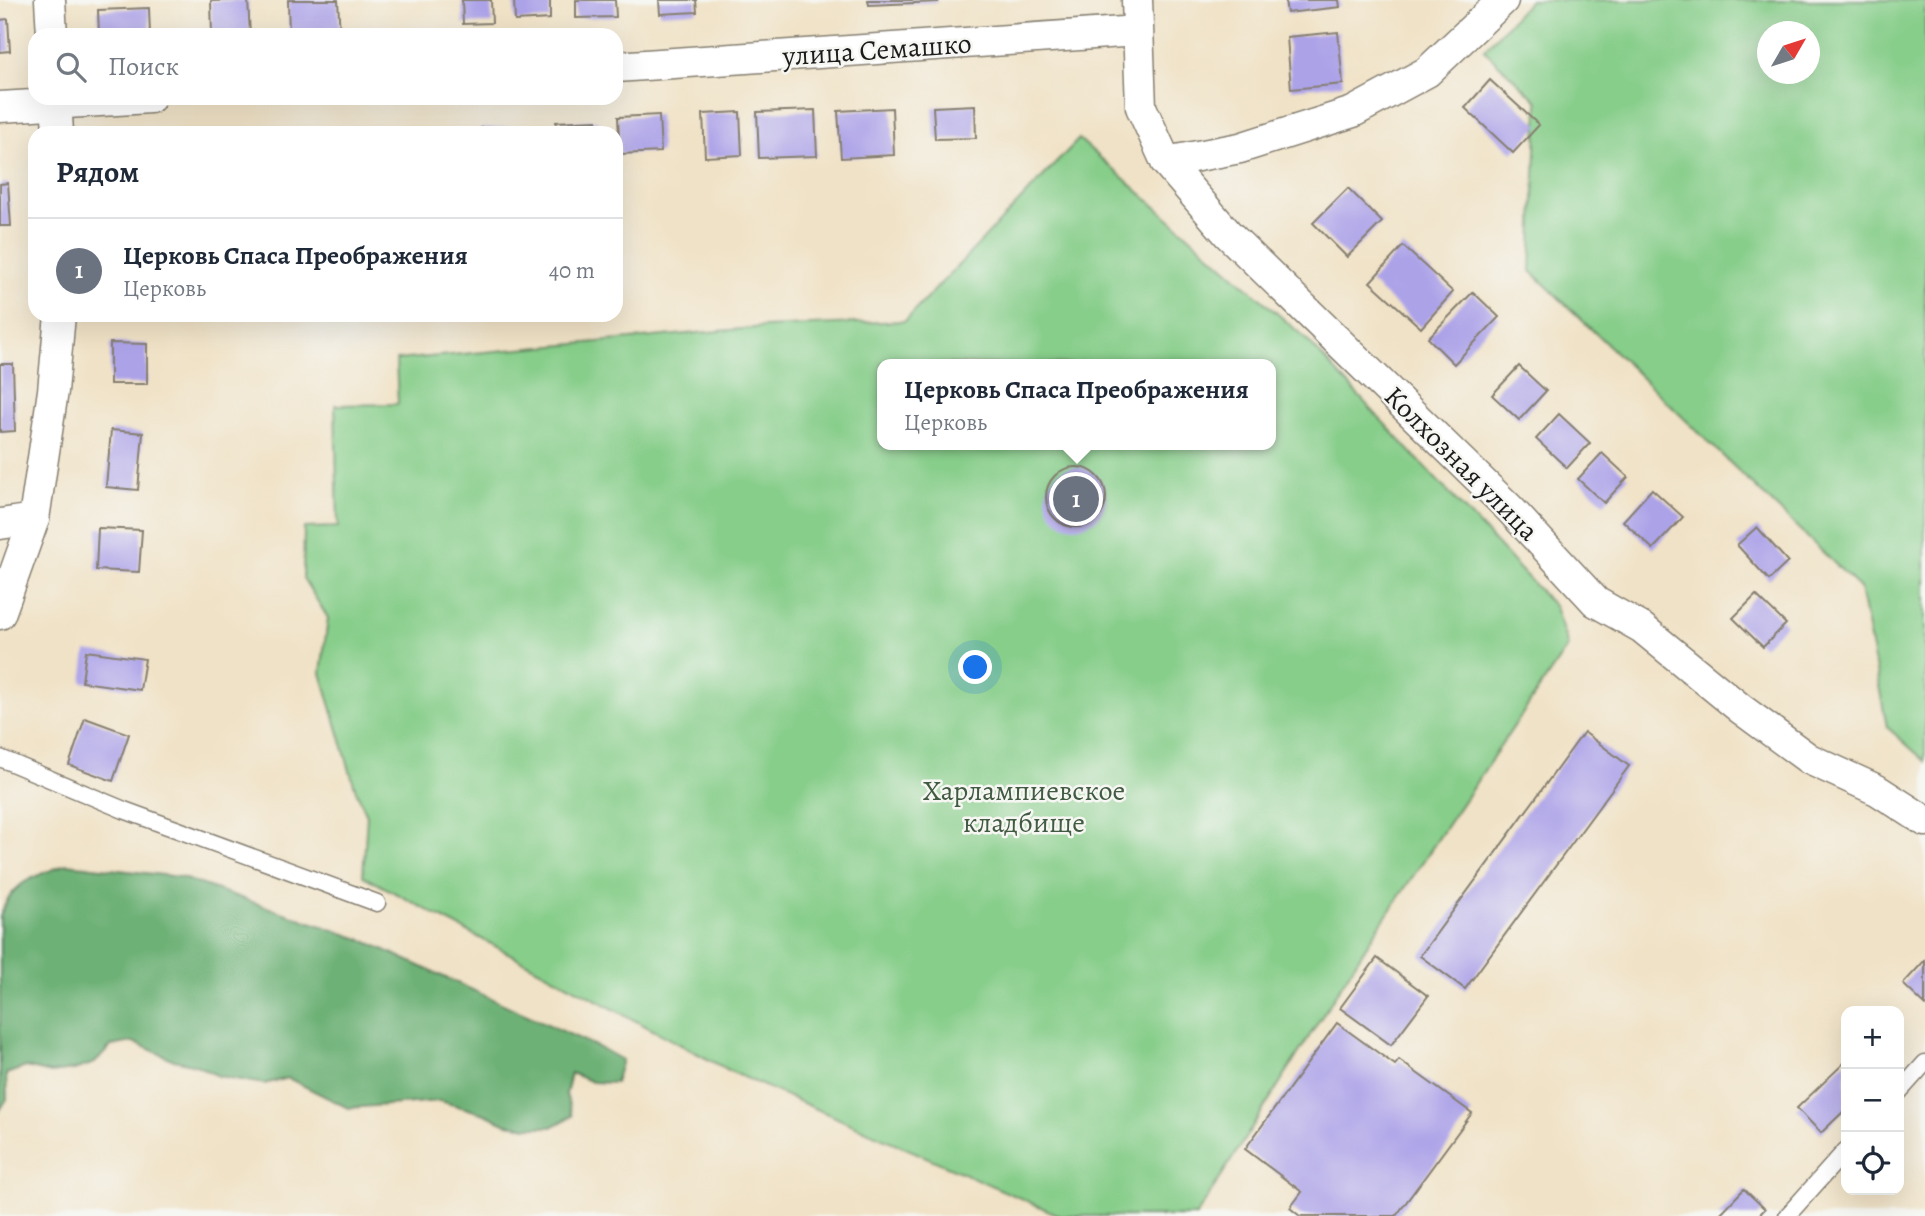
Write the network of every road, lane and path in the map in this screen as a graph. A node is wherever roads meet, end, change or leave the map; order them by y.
1 (50, 0) edge
2 (1137, 0) edge
3 (1503, 0) edge
4 (52, 28) edge
5 (1138, 32) junction
6 (623, 67) edge
7 (103, 105) edge
8 (0, 107) edge
9 (56, 112) edge
10 (1166, 162) junction
11 (59, 322) edge
12 (34, 519) junction
13 (0, 524) edge
14 (0, 614) edge
15 (0, 758) edge
16 (1925, 821) edge
17 (377, 903) dead end
18 (1925, 1063) edge
19 (1904, 1086) edge
20 (1841, 1156) edge
21 (1787, 1216) edge

1 - 4 street
2 - 5 street, Колхозная улица
3 - 10 street
5 - 6 street, улица Семашко
5 - 10 street, Колхозная улица
7 - 9 street
8 - 9 street
10 - 16 street, Колхозная улица
11 - 12 street
12 - 13 street
12 - 14 street
15 - 17 lane
18 - 19 lane
20 - 21 lane

